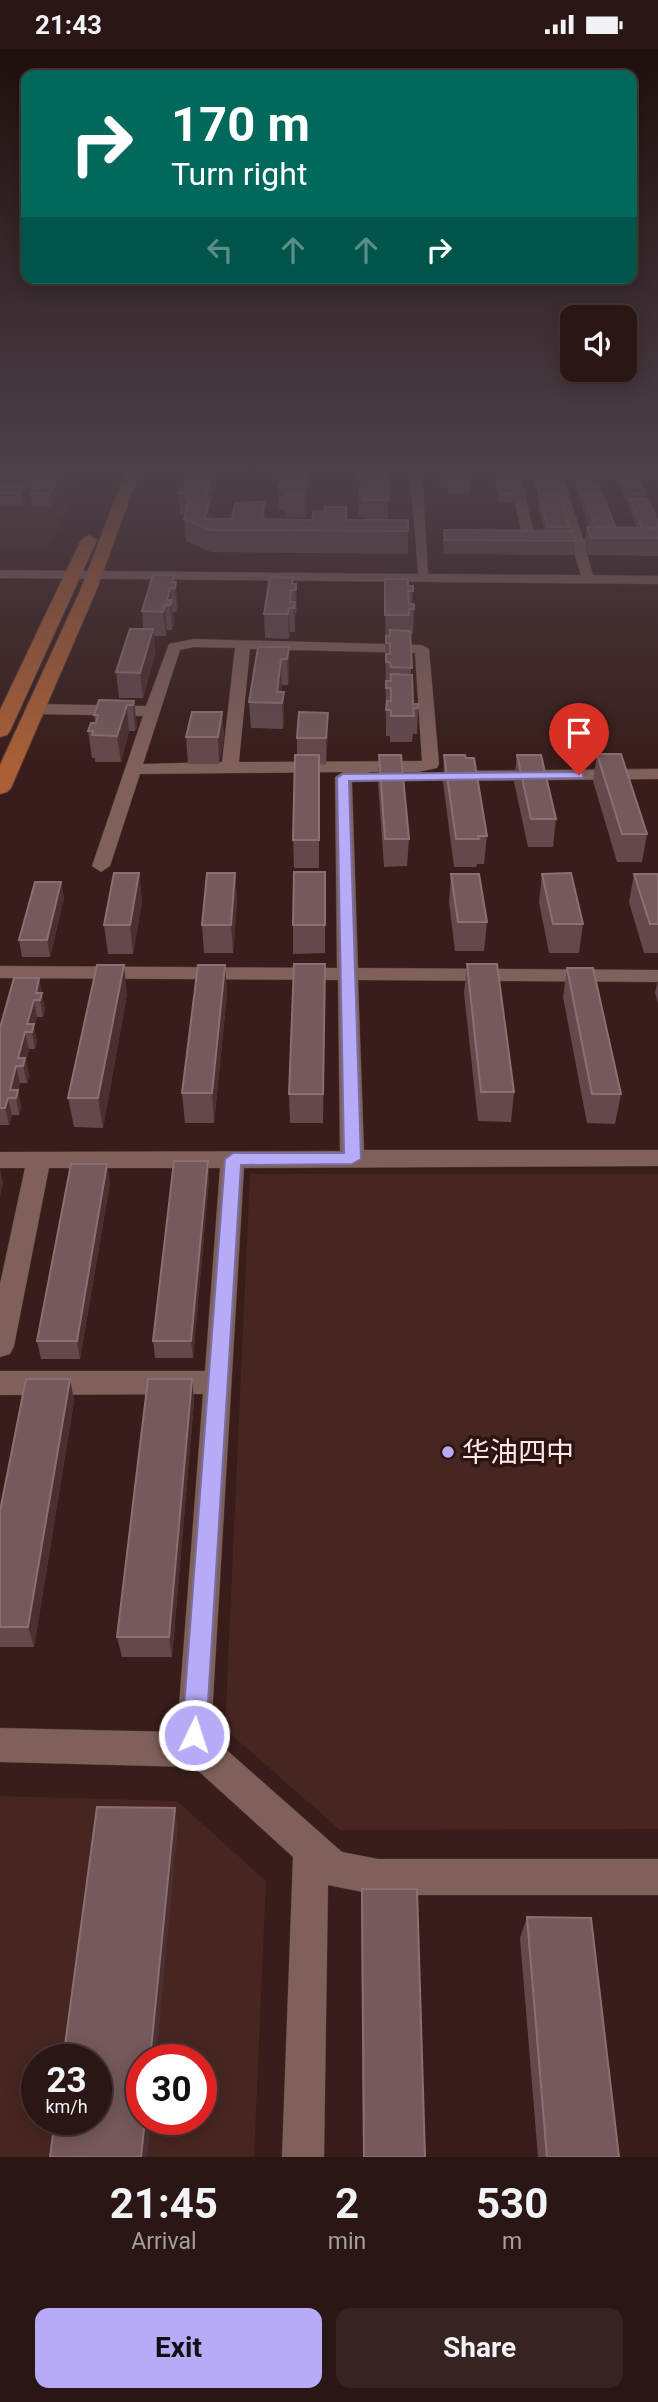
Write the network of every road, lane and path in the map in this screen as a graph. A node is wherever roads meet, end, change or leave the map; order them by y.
1 (77, 566) edge
2 (98, 566) edge
3 (424, 566) edge
4 (585, 566) edge
5 (0, 568) edge
6 (75, 572) junction
7 (96, 572) junction
8 (424, 572) junction
9 (0, 574) edge
10 (587, 574) junction
11 (658, 575) edge
12 (658, 580) edge
13 (243, 645) junction
14 (36, 709) junction
15 (153, 711) junction
16 (0, 731) edge
17 (230, 767) junction
18 (134, 769) junction
19 (658, 775) edge
20 (0, 788) edge
21 (101, 866) dead end
22 (0, 972) edge
23 (348, 974) junction
24 (658, 976) edge
25 (658, 1158) edge
26 (233, 1159) junction
27 (352, 1159) junction
28 (0, 1160) edge
29 (39, 1160) junction
30 (0, 1346) edge
31 (218, 1382) junction
32 (0, 1383) edge
33 (0, 1745) edge
34 (201, 1750) junction
35 (311, 1849) junction
36 (658, 1877) edge
37 (303, 2157) edge

1 - 6 main road
2 - 7 main road
3 - 8 street
4 - 10 street
5 - 6 street
6 - 7 street
6 - 9 street
6 - 16 main road
7 - 8 street
7 - 12 street
7 - 14 main road
8 - 10 street
10 - 11 street
13 - 15 street
13 - 17 street
13 - 17 street
14 - 15 street
14 - 20 main road
15 - 18 street
17 - 18 street
18 - 21 street
19 - 23 street
22 - 23 street
23 - 24 street
23 - 27 street
25 - 27 street
26 - 27 street
26 - 29 street
26 - 31 street
28 - 29 street
29 - 30 street
31 - 32 street
31 - 34 street
33 - 34 street
34 - 35 street
35 - 36 street
35 - 37 lane

